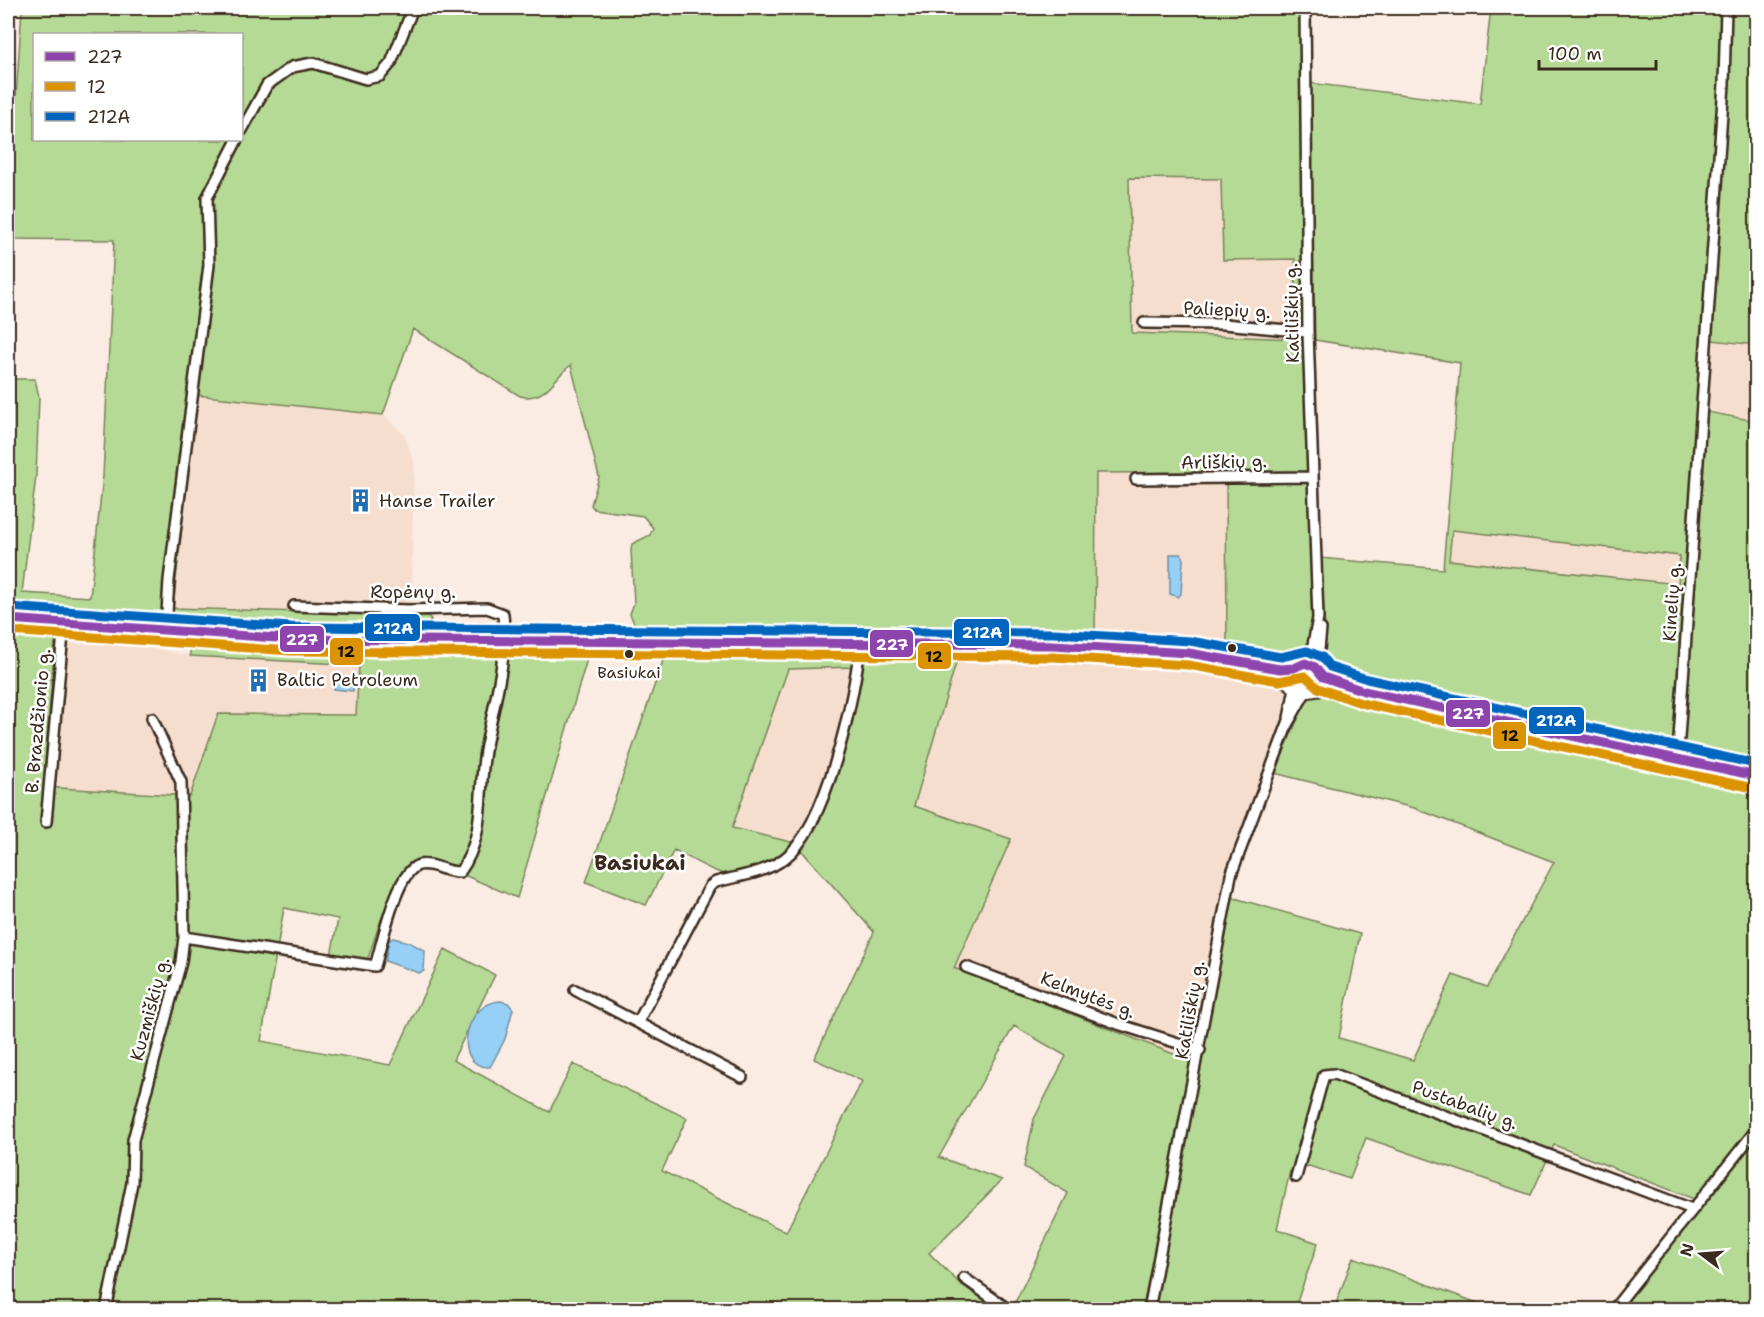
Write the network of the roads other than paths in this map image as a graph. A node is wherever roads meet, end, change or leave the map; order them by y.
1 (413, 8) edge
2 (1305, 8) edge
3 (1726, 8) edge
4 (243, 128) edge
5 (236, 141) edge
6 (1144, 323) dead end
7 (1308, 332) junction
8 (1312, 477) junction
9 (1136, 479) dead end
10 (294, 606) dead end
11 (8, 618) edge
12 (1318, 618) junction
13 (63, 623) junction
14 (166, 630) junction
15 (506, 641) junction
16 (861, 644) junction
17 (1165, 653) junction
18 (1298, 665) junction
19 (1318, 671) junction
20 (1302, 688) junction
21 (1364, 691) junction
22 (152, 718) dead end
23 (1675, 758) junction
24 (1756, 776) edge
25 (46, 822) dead end
26 (184, 936) junction
27 (966, 967) dead end
28 (575, 990) dead end
29 (638, 1022) junction
30 (1200, 1050) junction
31 (742, 1077) dead end
32 (1756, 1130) edge
33 (1296, 1177) dead end
34 (1692, 1209) junction
35 (964, 1278) dead end
36 (106, 1310) edge
37 (1008, 1310) edge
38 (1149, 1310) edge
39 (1613, 1310) edge

1 - 4 street
2 - 7 street, Katiliškių g.
3 - 23 street, Kinelių g.
5 - 14 street
6 - 7 street, Paliepių g.
7 - 8 street, Katiliškių g.
8 - 9 street, Arliškių g.
8 - 12 street, Katiliškių g.
10 - 15 street, Ropėnų g.
11 - 13 highway
12 - 18 street, Katiliškių g.
12 - 19 street, Katiliškių g.
13 - 14 highway
13 - 25 street, B. Brazdžionio g.
14 - 15 highway
15 - 16 highway
15 - 26 street
16 - 17 highway
16 - 29 street
17 - 18 highway
17 - 20 highway
18 - 19 highway
18 - 20 highway
19 - 20 highway
19 - 21 highway
20 - 21 highway
20 - 30 street, Katiliškių g.
21 - 23 highway
22 - 26 street, Kuzmiškių g.
23 - 24 highway
26 - 36 street, Kuzmiškių g.
27 - 30 street, Kelmytės g.
28 - 29 street
29 - 31 street
30 - 38 street, Katiliškių g.
32 - 34 street
33 - 34 street, Pustabalių g.
34 - 39 street
35 - 37 street

